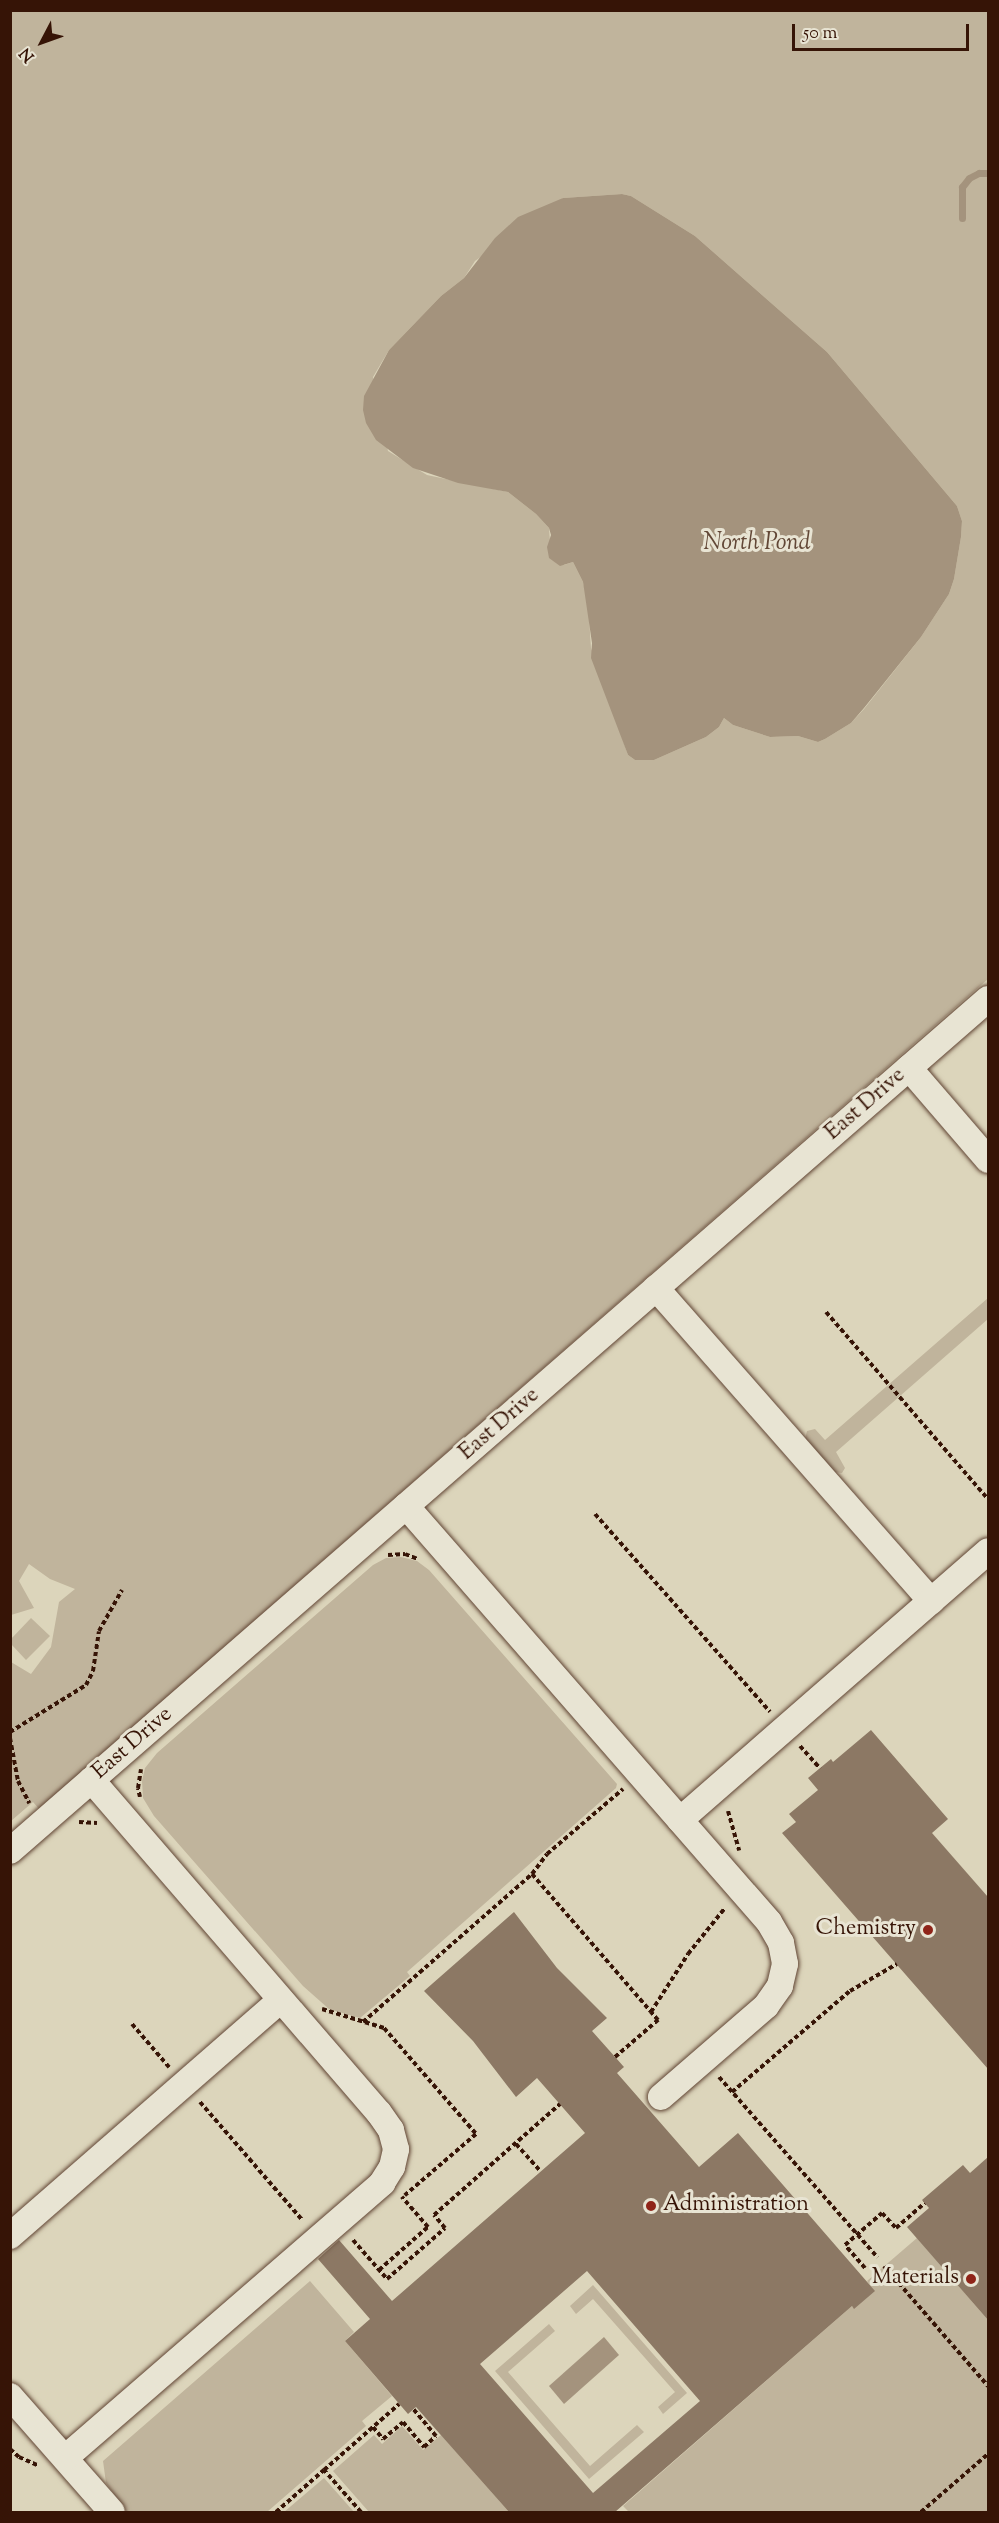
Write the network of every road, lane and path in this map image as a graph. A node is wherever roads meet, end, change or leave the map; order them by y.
1 (988, 999) edge
2 (909, 1068) junction
3 (988, 1160) edge
4 (656, 1288) junction
5 (826, 1312) dead end
6 (988, 1499) edge
7 (406, 1506) junction
8 (596, 1514) dead end
9 (988, 1551) edge
10 (382, 1557) dead end
11 (420, 1559) dead end
12 (122, 1590) dead end
13 (931, 1601) junction
14 (776, 1719) dead end
15 (10, 1732) edge
16 (10, 1738) edge
17 (796, 1742) dead end
18 (143, 1764) dead end
19 (820, 1768) dead end
20 (92, 1780) junction
21 (616, 1780) dead end
22 (623, 1788) junction
23 (631, 1797) dead end
24 (141, 1800) dead end
25 (31, 1806) dead end
26 (680, 1820) junction
27 (10, 1851) edge
28 (532, 1874) junction
29 (718, 1898) dead end
30 (897, 1964) dead end
31 (281, 2000) junction
32 (316, 2004) dead end
33 (651, 2012) junction
34 (363, 2022) junction
35 (132, 2024) dead end
36 (615, 2057) dead end
37 (704, 2060) junction
38 (176, 2074) dead end
39 (732, 2092) junction
40 (193, 2094) dead end
41 (661, 2097) dead end
42 (560, 2104) dead end
43 (516, 2144) junction
44 (540, 2171) dead end
45 (402, 2197) junction
46 (925, 2203) dead end
47 (394, 2204) dead end
48 (306, 2223) dead end
49 (361, 2233) dead end
50 (857, 2235) junction
51 (10, 2236) edge
52 (352, 2240) junction
53 (345, 2247) dead end
54 (877, 2257) dead end
55 (885, 2266) dead end
56 (865, 2268) dead end
57 (379, 2270) junction
58 (988, 2386) edge
59 (10, 2396) edge
60 (399, 2404) dead end
61 (413, 2409) dead end
62 (373, 2427) junction
63 (11, 2450) edge
64 (988, 2455) edge
65 (54, 2462) junction
66 (324, 2470) junction
67 (112, 2512) edge
68 (276, 2512) edge
69 (361, 2512) edge
70 (921, 2512) edge

1 - 2 street, East Drive
2 - 3 street
2 - 4 street, East Drive
4 - 7 street, East Drive
4 - 13 street
5 - 6 path
7 - 20 street, East Drive
7 - 26 street
8 - 14 path
9 - 13 street
10 - 11 path
12 - 15 path
13 - 26 street
16 - 25 path
17 - 19 path
18 - 24 path
20 - 27 street, East Drive
20 - 31 street
21 - 22 path
22 - 23 path
22 - 28 path
26 - 37 street
28 - 33 path
28 - 34 path
29 - 33 path
30 - 39 path
31 - 51 street
31 - 65 street
32 - 34 path
33 - 36 path
34 - 45 path
35 - 38 path
37 - 39 path
37 - 41 street
39 - 50 path
40 - 48 path
42 - 43 path
43 - 44 path
43 - 57 path
45 - 47 path
45 - 57 path
46 - 50 path
49 - 52 path
50 - 54 path
50 - 56 path
52 - 53 path
52 - 57 path
55 - 58 path
59 - 65 street
60 - 62 path
61 - 62 path
62 - 66 path
63 - 65 path
64 - 70 path
65 - 67 street
66 - 68 path
66 - 69 path

